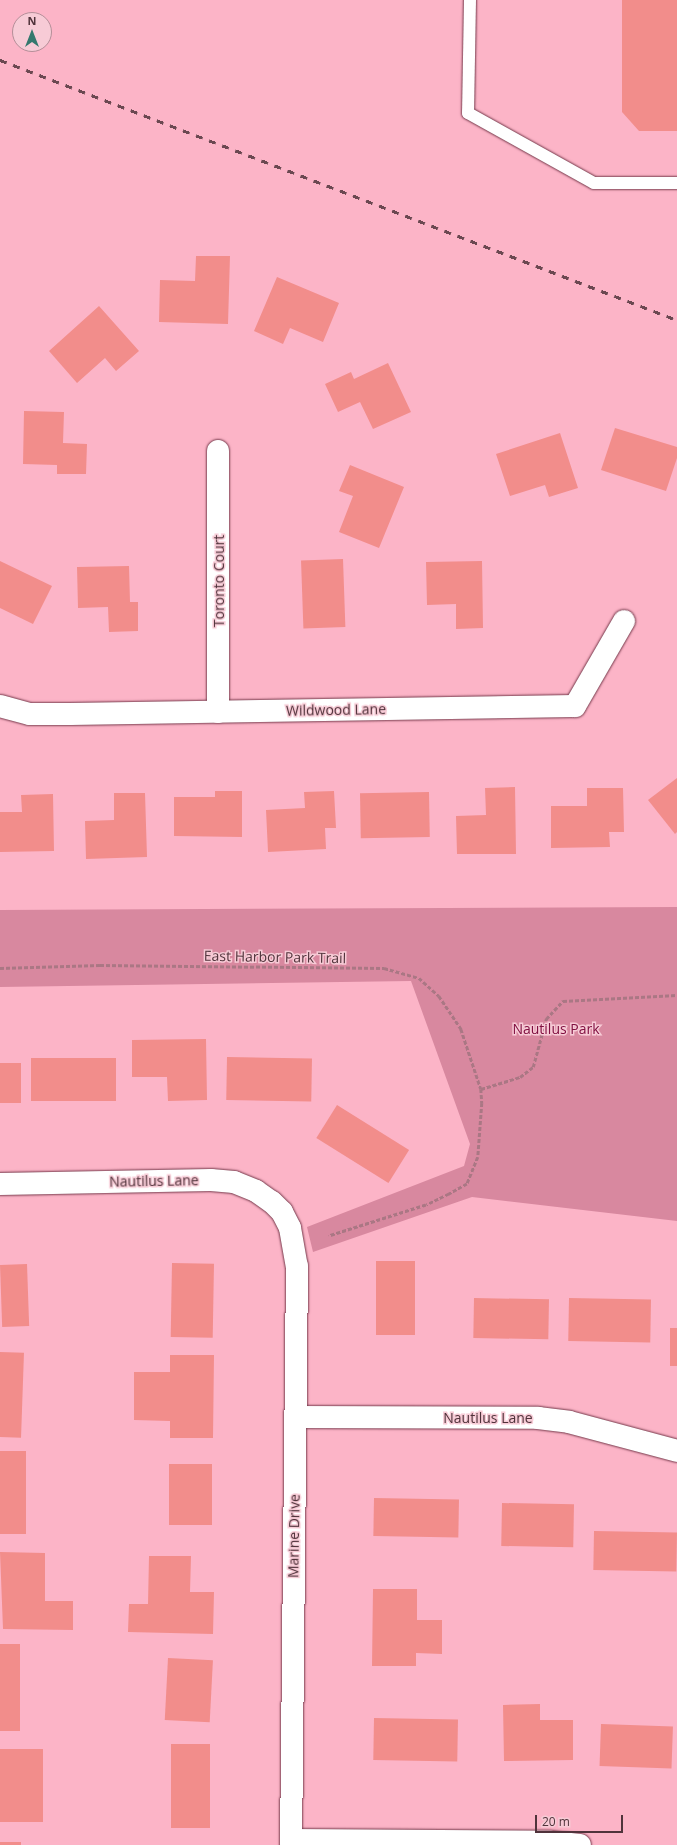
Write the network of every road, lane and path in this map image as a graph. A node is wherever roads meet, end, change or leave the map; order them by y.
1 (470, 0) edge
2 (677, 183) edge
3 (218, 451) dead end
4 (624, 621) dead end
5 (0, 706) edge
6 (218, 712) junction
7 (0, 968) edge
8 (677, 995) edge
9 (480, 1089) junction
10 (0, 1184) edge
11 (290, 1228) joint
12 (329, 1236) dead end
13 (295, 1417) junction
14 (677, 1451) edge
15 (291, 1842) edge
16 (580, 1845) edge

1 - 2 lane
3 - 6 street, Toronto Court
4 - 6 street, Wildwood Lane
5 - 6 street, Wildwood Lane
7 - 9 path, East Harbor Park Trail
8 - 9 path
9 - 12 path, East Harbor Park Trail
10 - 11 street, Nautilus Lane
11 - 13 street, Marine Drive
13 - 14 street, Nautilus Lane
13 - 15 street, Marine Drive
15 - 16 street

